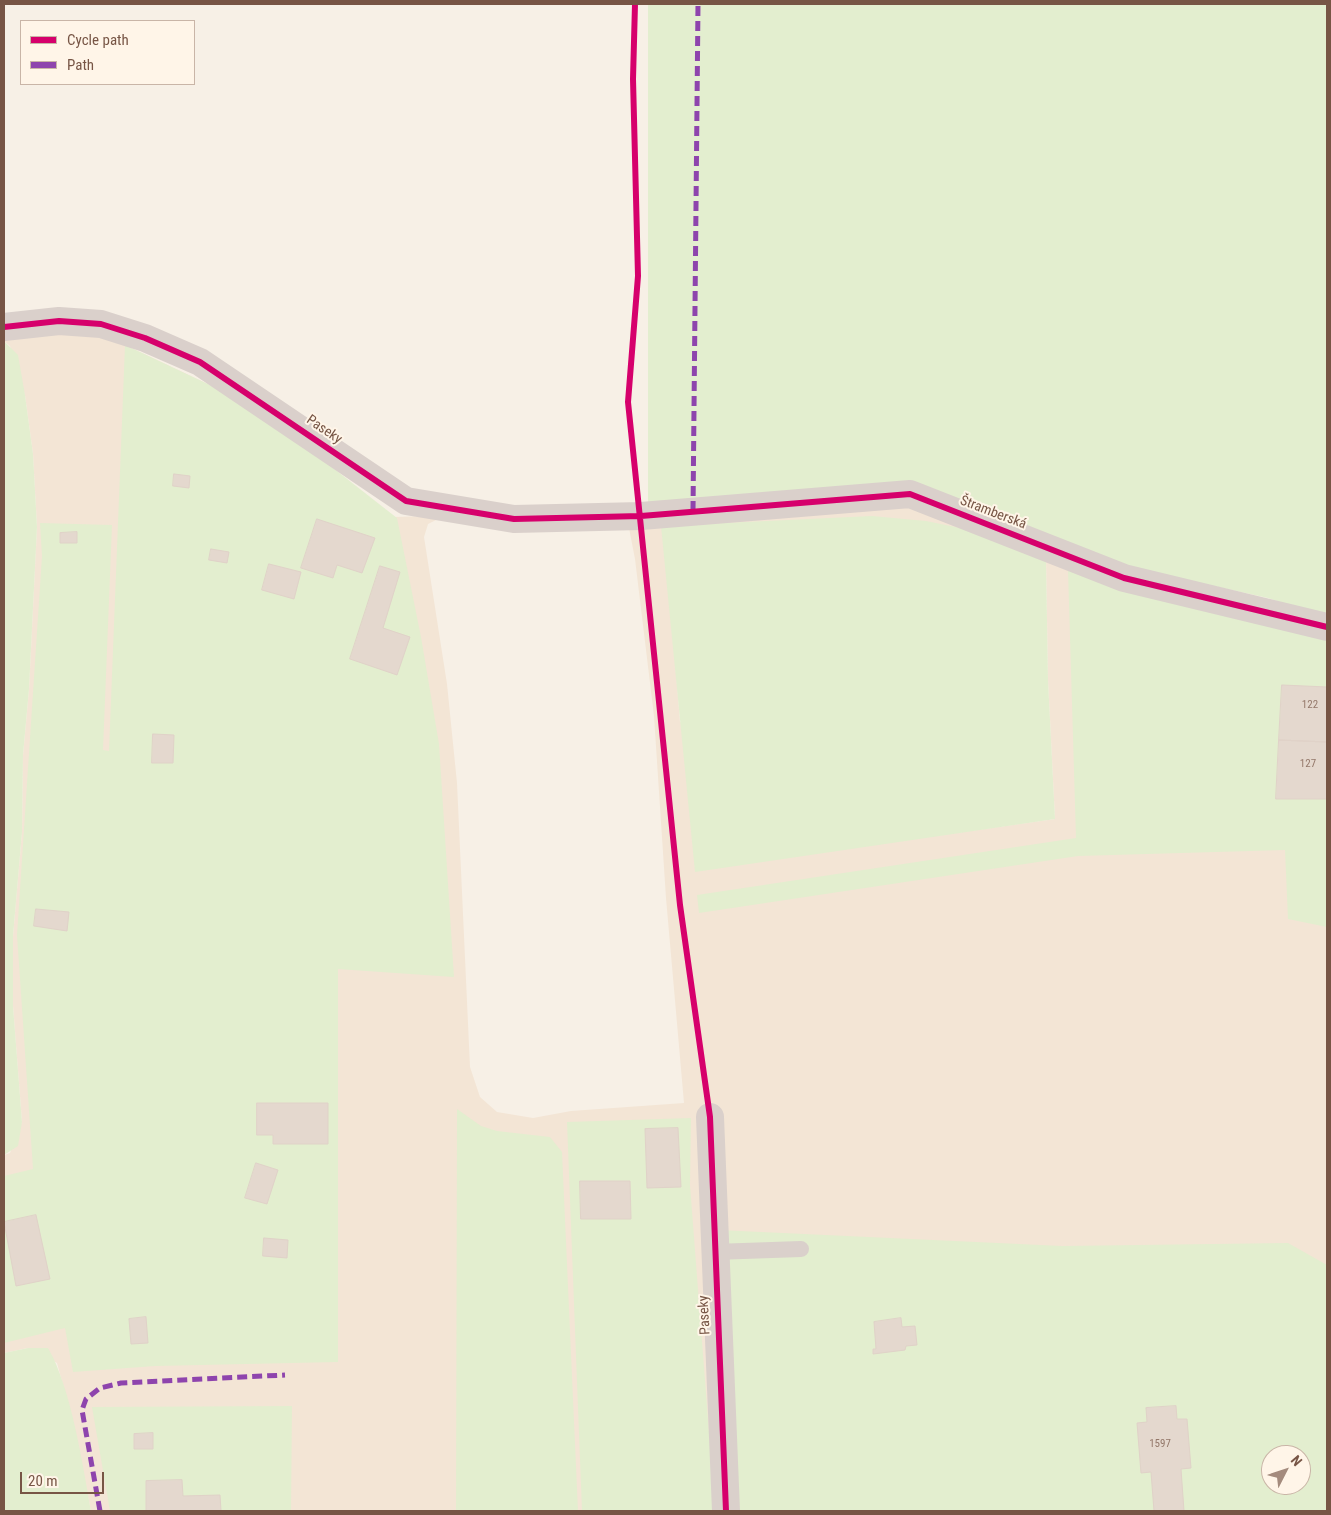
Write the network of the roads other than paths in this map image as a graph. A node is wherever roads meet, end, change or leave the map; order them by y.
1 (4, 327) edge
2 (641, 516) joint
3 (1327, 627) edge
4 (710, 1117) dead end
5 (800, 1249) dead end
6 (714, 1252) junction
7 (726, 1511) edge

1 - 2 street, Paseky
2 - 3 street, Štramberská
4 - 6 street, Paseky
5 - 6 lane
6 - 7 street, Paseky

